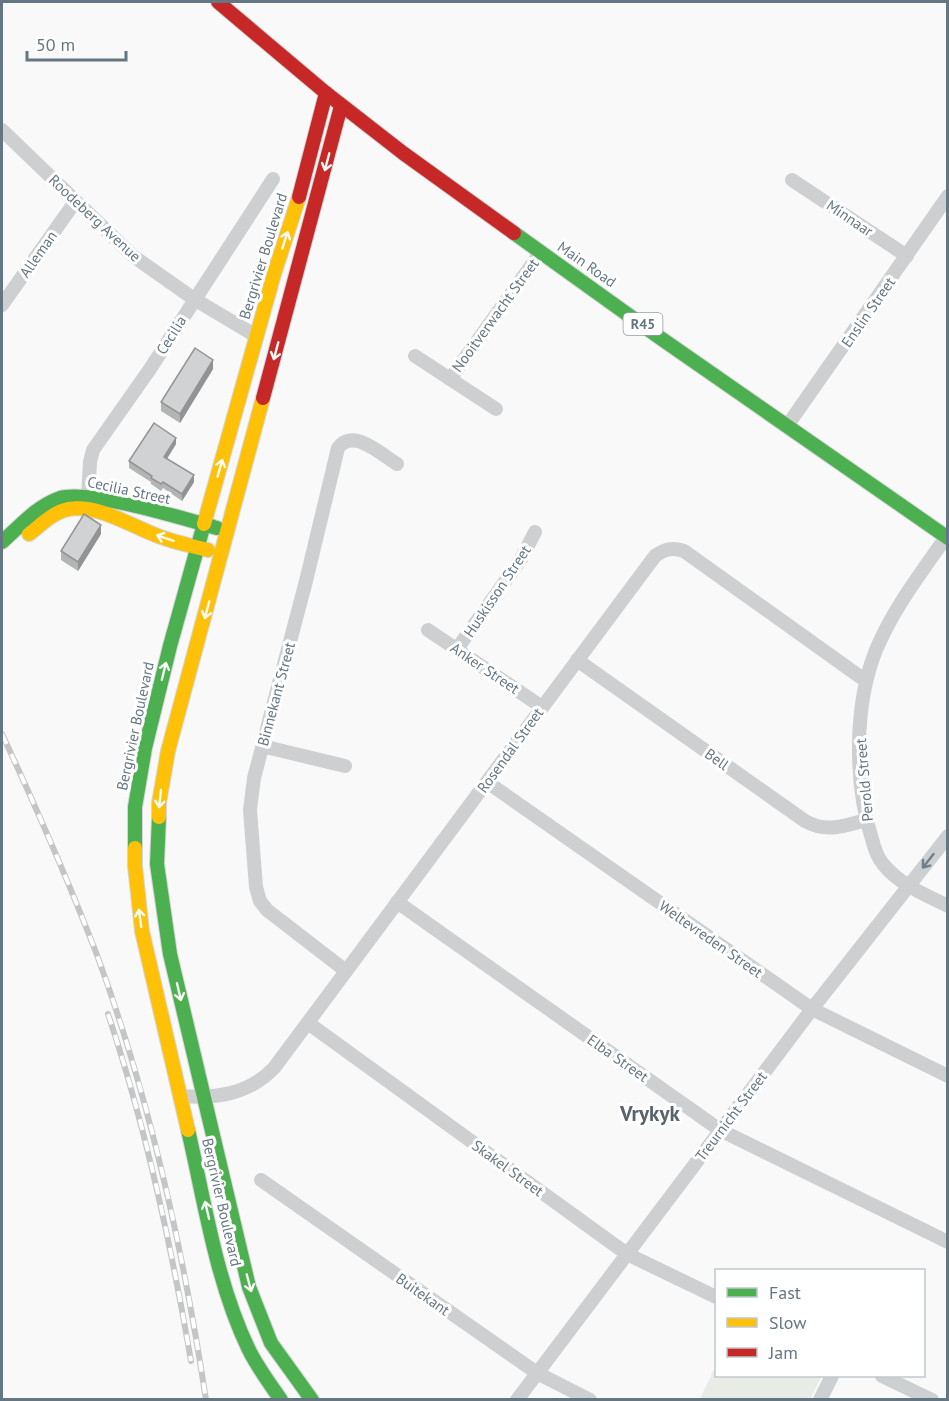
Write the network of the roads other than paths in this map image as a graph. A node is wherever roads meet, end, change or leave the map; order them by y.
1 (218, 2) edge
2 (326, 93) junction
3 (341, 106) junction
4 (2, 130) edge
5 (273, 178) dead end
6 (792, 180) dead end
7 (948, 196) edge
8 (75, 202) junction
9 (541, 252) junction
10 (907, 256) junction
11 (194, 299) junction
12 (2, 306) edge
13 (256, 336) junction
14 (415, 356) dead end
15 (450, 379) junction
16 (496, 409) dead end
17 (787, 426) junction
18 (397, 464) dead end
19 (88, 497) junction
20 (204, 525) junction
21 (228, 531) junction
22 (535, 532) dead end
23 (947, 538) edge
24 (2, 543) edge
25 (197, 547) junction
26 (222, 553) junction
27 (2, 554) edge
28 (429, 630) dead end
29 (457, 649) junction
30 (577, 660) junction
31 (866, 681) junction
32 (542, 707) junction
33 (262, 746) junction
34 (345, 766) dead end
35 (487, 782) junction
36 (866, 820) junction
37 (948, 836) edge
38 (908, 887) junction
39 (397, 902) junction
40 (948, 906) edge
41 (346, 971) junction
42 (812, 1009) junction
43 (308, 1023) junction
44 (948, 1076) edge
45 (181, 1096) junction
46 (204, 1098) junction
47 (720, 1130) junction
48 (261, 1180) dead end
49 (948, 1242) edge
50 (627, 1254) junction
51 (715, 1296) edge
52 (537, 1373) junction
53 (832, 1377) edge
54 (884, 1377) edge
55 (281, 1400) edge
56 (312, 1400) edge
57 (517, 1400) edge
58 (590, 1400) edge
59 (820, 1400) edge
60 (932, 1400) edge

1 - 2 street, Main Road / R45
2 - 3 street, Main Road / R45
13 -> 2 street, Bergrivier Boulevard
3 - 9 street, Main Road / R45
3 -> 21 street, Bergrivier Boulevard
4 - 8 street, Roodeberg Avenue
5 - 11 street, Cecilia
6 - 10 street, Minnaar
7 - 10 street, Enslin Street
8 - 11 street, Roodeberg Avenue
8 - 12 street, Alleman
9 - 15 street, Nooitverwacht Street
9 - 17 street, Main Road / R45
10 - 17 street, Enslin Street
11 - 13 street, Roodeberg Avenue
11 - 19 street, Cecilia
20 -> 13 street, Bergrivier Boulevard
14 - 15 street, Nooitverwacht Street
15 - 16 street, Nooitverwacht Street
17 - 23 street, Main Road / R45
18 - 33 street, Binnekant Street
19 - 20 street, Cecilia Street
19 - 24 street, Cecilia Street
20 - 21 street, Cecilia Street
20 - 25 street, Bergrivier Boulevard
21 - 26 street, Bergrivier Boulevard
22 - 29 street, Huskisson Street
23 - 31 street, Perold Street
25 - 26 street, Cecilia Street
25 -> 27 street, Cecilia Street
45 -> 25 street, Bergrivier Boulevard
26 -> 46 street, Bergrivier Boulevard
28 - 29 street, Anker Street
29 - 32 street, Anker Street
30 - 31 street, Rosendal Street
30 - 32 street, Rosendal Street
30 - 36 street, Bell
31 - 36 street, Perold Street
32 - 35 street, Rosendal Street
33 - 34 street
33 - 41 street, Binnekant Street
35 - 39 street, Rosendal Street
35 - 42 street, Weltevreden Street
36 - 38 street, Perold Street
37 -> 38 street, Treurnicht Street
38 - 40 street, Perold Street
38 - 42 street, Treurnicht Street
39 - 41 street, Rosendal Street
39 - 47 street, Elba Street
41 - 43 street, Rosendal Street
42 - 44 street, Weltevreden Street
42 - 47 street, Treurnicht Street
43 - 46 street, Rosendal Street
43 - 50 street, Skakel Street
45 - 46 street, Rosendal Street
55 -> 45 street, Bergrivier Boulevard
46 -> 56 street, Bergrivier Boulevard
47 - 49 street, Elba Street
47 - 50 street, Treurnicht Street
48 - 52 street, Buitekant
50 - 51 street, Skakel Street
50 - 52 street, Treurnicht Street
52 - 57 street, Treurnicht Street
52 - 58 street, Buitekant
53 - 59 street
54 - 60 street

